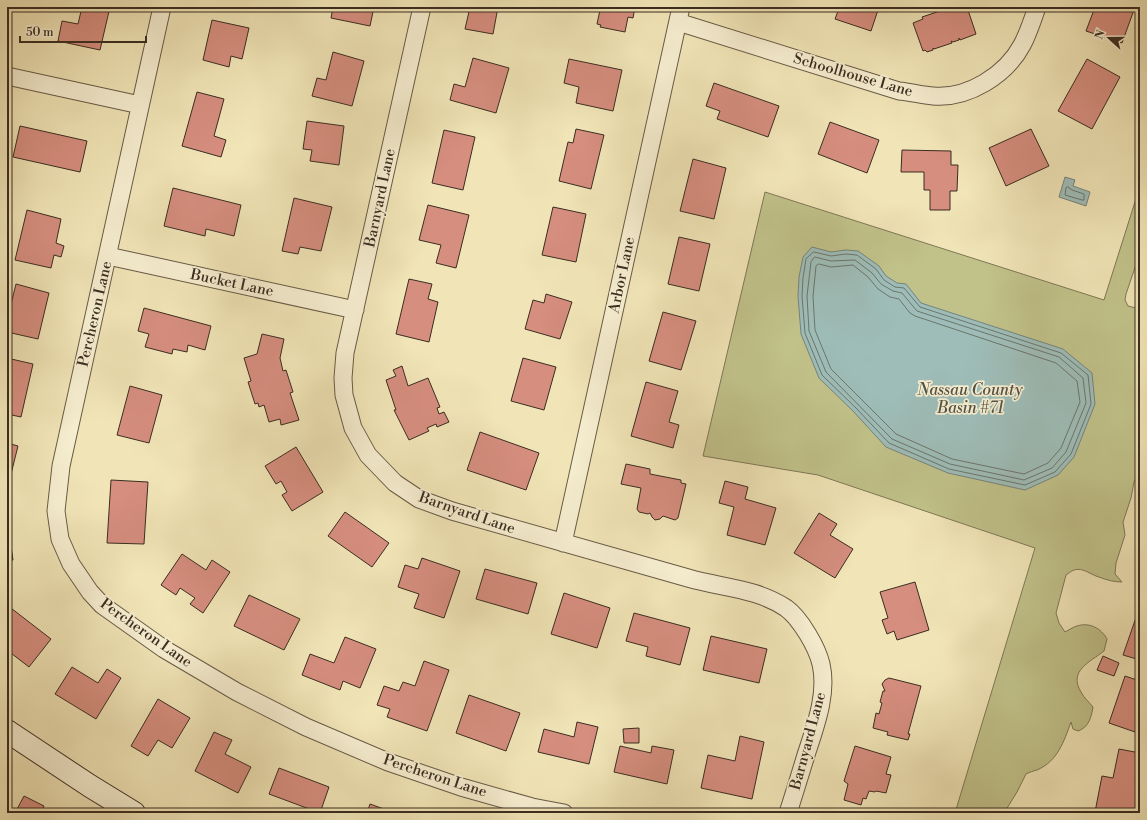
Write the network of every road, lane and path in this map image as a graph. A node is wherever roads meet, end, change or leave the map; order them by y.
1 (162, 7) edge
2 (422, 7) edge
3 (1037, 7) edge
4 (679, 14) edge
5 (7, 76) edge
6 (140, 105) junction
7 (108, 256) junction
8 (355, 310) junction
9 (563, 544) junction
10 (7, 730) edge
11 (134, 813) edge
12 (564, 813) edge
13 (788, 813) edge

1 - 6 street, Percheron Lane
2 - 8 street, Barnyard Lane
3 - 4 street, Schoolhouse Lane
4 - 9 street, Arbor Lane
5 - 6 street
6 - 7 street, Percheron Lane
7 - 8 street, Bucket Lane
7 - 12 street, Percheron Lane
8 - 9 street, Barnyard Lane
9 - 13 street, Barnyard Lane
10 - 11 main road

